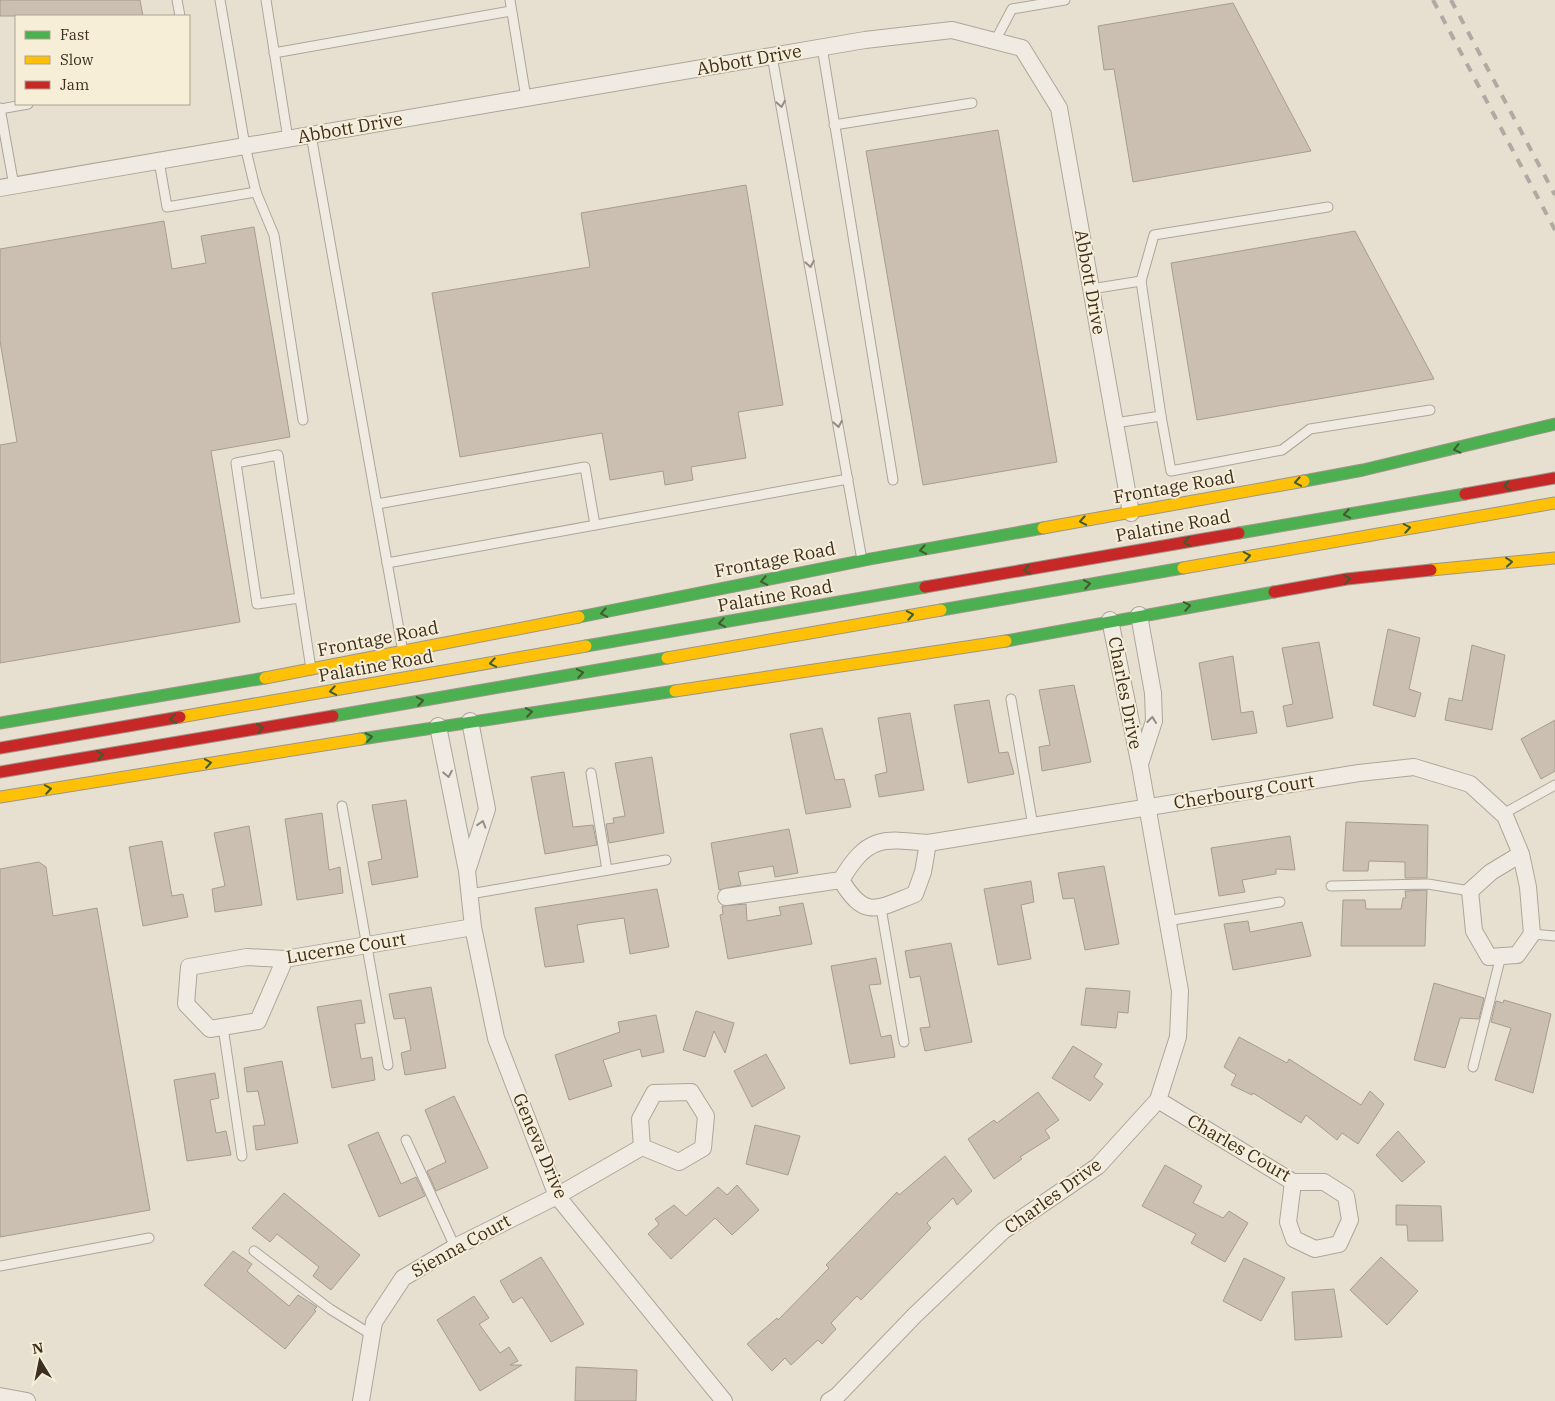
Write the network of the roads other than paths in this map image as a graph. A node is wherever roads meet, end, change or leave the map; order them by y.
1 (177, 0) edge
2 (220, 0) edge
3 (266, 0) edge
4 (510, 0) edge
5 (1064, 0) edge
6 (511, 11) junction
7 (180, 15) edge
8 (995, 41) junction
9 (822, 47) junction
10 (274, 53) junction
11 (772, 56) junction
12 (526, 98) junction
13 (972, 103) dead end
14 (21, 105) edge
15 (0, 108) edge
16 (834, 125) junction
17 (311, 135) junction
18 (288, 139) junction
19 (245, 146) junction
20 (159, 161) junction
21 (7, 187) edge
22 (256, 192) junction
23 (1328, 207) dead end
24 (1141, 281) junction
25 (1091, 289) junction
26 (1430, 410) dead end
27 (1161, 416) junction
28 (303, 420) dead end
29 (1115, 423) junction
30 (1555, 424) edge
31 (1555, 478) edge
32 (848, 479) junction
33 (893, 480) dead end
34 (1555, 503) edge
35 (377, 504) junction
36 (1131, 513) junction
37 (595, 525) junction
38 (1555, 558) edge
39 (862, 561) junction
40 (387, 564) junction
41 (300, 598) junction
42 (1139, 615) junction
43 (1110, 620) junction
44 (403, 652) junction
45 (311, 670) junction
46 (1011, 699) dead end
47 (470, 720) junction
48 (0, 722) edge
49 (438, 726) junction
50 (0, 748) edge
51 (1140, 766) junction
52 (0, 772) edge
53 (591, 773) dead end
54 (1555, 785) edge
55 (0, 797) edge
56 (342, 806) dead end
57 (1146, 807) junction
58 (1503, 814) junction
59 (1033, 826) junction
60 (928, 843) junction
61 (1521, 854) junction
62 (666, 860) dead end
63 (607, 870) junction
64 (467, 871) junction
65 (841, 880) junction
66 (1331, 886) dead end
67 (1470, 891) junction
68 (470, 894) junction
69 (726, 897) dead end
70 (1280, 902) dead end
71 (880, 908) junction
72 (1167, 921) junction
73 (473, 927) junction
74 (1532, 934) junction
75 (1555, 936) edge
76 (366, 945) junction
77 (1501, 956) junction
78 (285, 959) junction
79 (223, 1027) junction
80 (904, 1042) dead end
81 (388, 1065) dead end
82 (1473, 1067) dead end
83 (1158, 1100) junction
84 (406, 1140) dead end
85 (642, 1147) junction
86 (242, 1156) dead end
87 (1292, 1182) junction
88 (557, 1196) junction
89 (150, 1238) dead end
90 (455, 1247) junction
91 (254, 1250) dead end
92 (0, 1266) edge
93 (372, 1335) junction
94 (0, 1396) edge
95 (714, 1397) edge
96 (28, 1401) edge
97 (361, 1401) edge
98 (829, 1401) edge

1 - 7 lane
2 - 19 lane
3 - 10 lane
4 - 6 lane
5 - 8 lane
6 - 10 lane
6 - 12 lane
8 - 9 street, Abbott Drive
8 - 25 street, Abbott Drive
9 - 11 street, Abbott Drive
9 - 16 lane
10 - 18 lane
11 - 12 street, Abbott Drive
11 -> 32 lane
12 - 17 street, Abbott Drive
13 - 16 lane
14 - 15 lane
15 - 21 lane
16 - 33 lane
17 - 18 street, Abbott Drive
17 - 35 lane
18 - 19 street, Abbott Drive
19 - 20 street, Abbott Drive
19 - 22 lane
20 - 21 street, Abbott Drive
20 - 22 lane
22 - 28 lane
23 - 24 lane
24 - 25 lane
24 - 27 lane
25 - 29 street, Abbott Drive
26 - 27 lane
27 - 29 lane
29 - 36 street, Abbott Drive
30 -> 36 main road, Frontage Road
31 -> 50 main road, Palatine Road
32 - 37 lane
32 - 39 lane
52 -> 34 main road
35 - 37 lane
35 - 40 lane
36 -> 39 main road, Frontage Road
37 - 40 lane
42 -> 38 main road
39 -> 44 main road, Frontage Road
40 - 44 lane
41 - 41 lane
41 - 45 lane
42 - 43 main road
51 -> 42 street, Charles Drive
47 -> 43 main road
43 - 51 street, Charles Drive
44 - 45 main road, Frontage Road
45 - 48 main road, Frontage Road
46 - 59 lane
47 - 49 main road
64 -> 47 street, Geneva Drive
55 -> 49 main road
49 -> 64 street, Geneva Drive
51 - 57 street, Charles Drive
53 - 63 lane
54 - 58 lane
56 - 76 lane
57 - 58 street, Cherbourg Court
57 - 59 street, Cherbourg Court
57 - 72 street, Charles Drive
58 - 61 street, Cherbourg Court
59 - 60 street, Cherbourg Court
60 - 65 street, Cherbourg Court
60 - 71 street
61 - 67 street
61 - 74 street, Cherbourg Court
62 - 63 lane
63 - 68 lane
64 - 68 street, Geneva Drive
65 - 69 street
65 - 71 street
66 - 67 lane
67 - 77 street
68 - 73 street, Geneva Drive
70 - 72 lane
71 - 80 lane
72 - 83 street, Charles Drive
73 - 76 street, Lucerne Court
73 - 88 street, Geneva Drive
74 - 75 lane
74 - 77 street
76 - 78 street, Lucerne Court
76 - 81 lane
77 - 82 lane
78 - 79 street
78 - 79 street, Lucerne Court
79 - 86 lane
83 - 87 street, Charles Court
83 - 98 street, Charles Drive
84 - 90 lane
85 - 85 street
85 - 88 street, Sienna Court
87 - 87 street, Charles Court
88 - 90 street, Sienna Court
88 - 95 street, Geneva Drive
89 - 92 lane
90 - 93 street, Sienna Court
91 - 93 lane
93 - 97 street, Sienna Court
94 - 96 street

